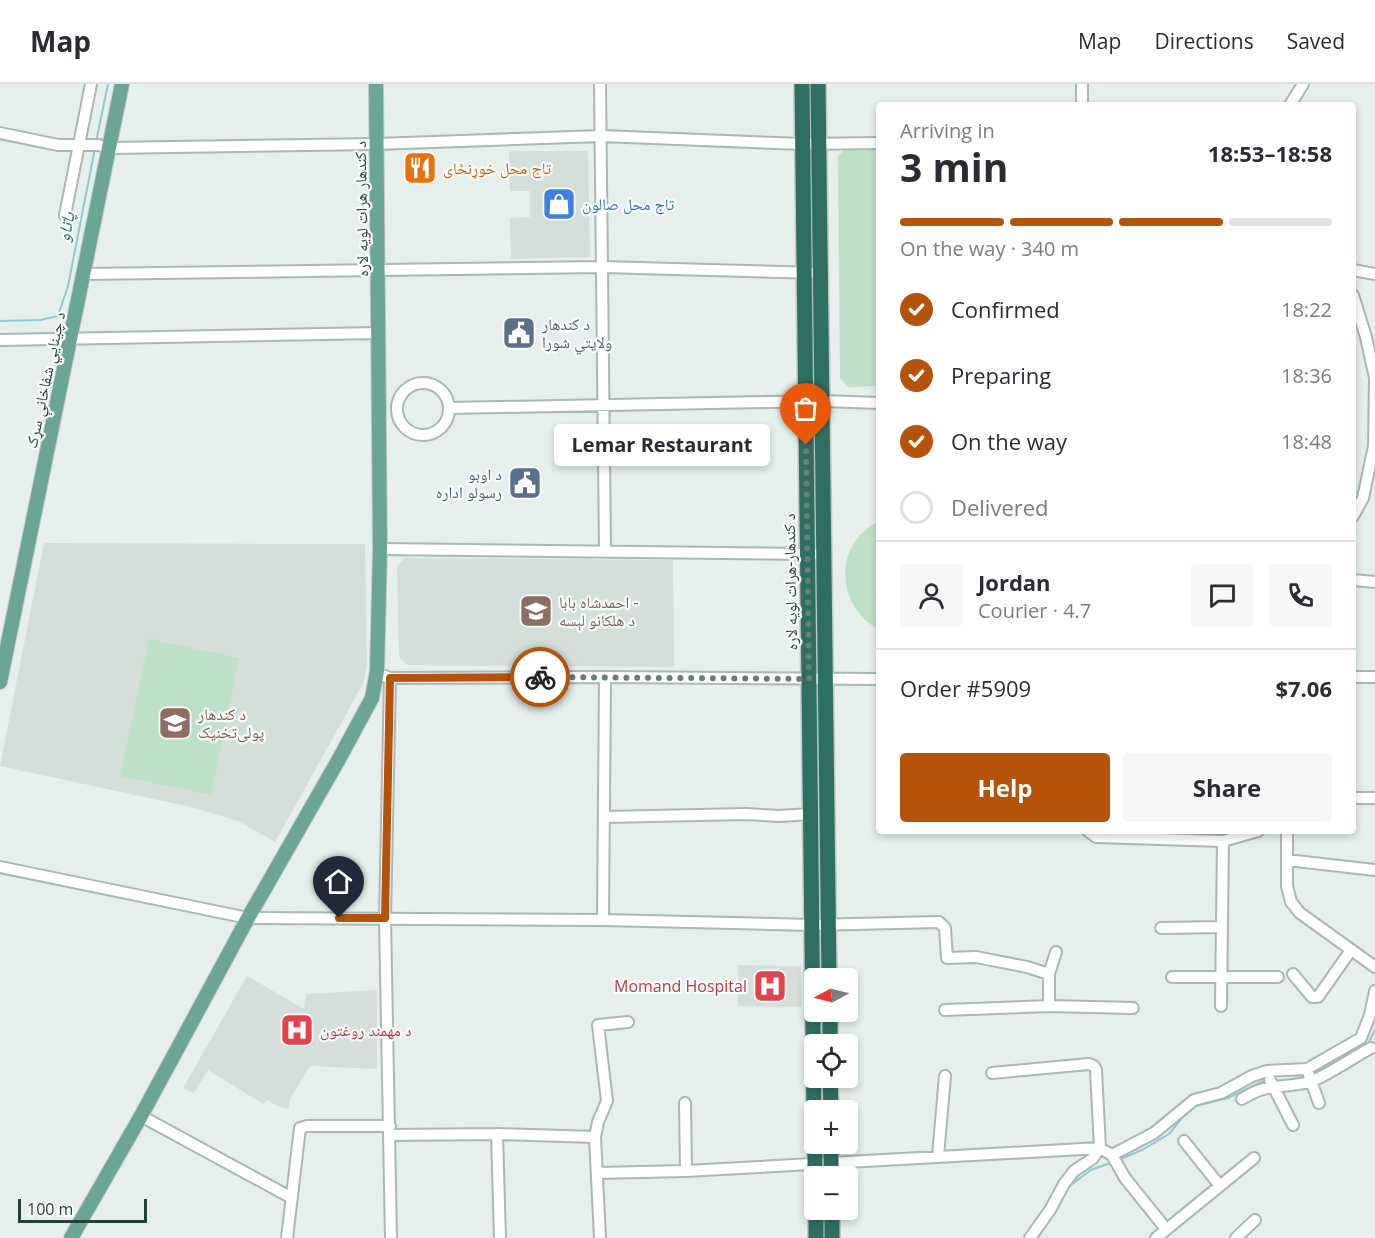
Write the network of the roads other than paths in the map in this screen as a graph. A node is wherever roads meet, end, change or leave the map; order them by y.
1 (91, 84) edge
2 (122, 84) edge
3 (375, 84) edge
4 (600, 84) edge
5 (802, 84) edge
6 (818, 84) edge
7 (1082, 84) edge
8 (1303, 84) edge
9 (1082, 102) edge
10 (1292, 102) edge
11 (0, 133) edge
12 (601, 136) junction
13 (819, 143) junction
14 (876, 143) edge
15 (377, 144) junction
16 (802, 144) junction
17 (93, 146) junction
18 (65, 215) dead end
19 (602, 267) junction
20 (378, 270) junction
21 (1356, 271) edge
22 (821, 273) junction
23 (84, 274) junction
24 (803, 274) junction
25 (1375, 274) edge
26 (1356, 305) edge
27 (379, 333) junction
28 (71, 338) junction
29 (0, 340) edge
30 (1375, 378) edge
31 (806, 401) junction
32 (822, 401) junction
33 (876, 403) edge
34 (604, 405) junction
35 (449, 408) junction
36 (380, 411) junction
37 (397, 411) junction
38 (1374, 446) edge
39 (1362, 498) junction
40 (1375, 500) edge
41 (1356, 510) edge
42 (381, 549) junction
43 (605, 552) junction
44 (807, 554) junction
45 (824, 554) junction
46 (1356, 580) edge
47 (1375, 582) edge
48 (383, 676) junction
49 (605, 677) junction
50 (1356, 677) edge
51 (1375, 677) edge
52 (809, 679) junction
53 (825, 679) junction
54 (876, 679) edge
55 (0, 682) edge
56 (1356, 798) edge
57 (1375, 798) edge
58 (811, 814) junction
59 (604, 817) junction
60 (1092, 834) edge
61 (1248, 834) edge
62 (1287, 834) edge
63 (1223, 841) junction
64 (1287, 860) junction
65 (0, 867) edge
66 (1375, 870) edge
67 (248, 918) junction
68 (385, 918) junction
69 (603, 920) junction
70 (829, 924) junction
71 (812, 925) junction
72 (1222, 927) junction
73 (1161, 928) dead end
74 (1351, 950) junction
75 (1056, 952) dead end
76 (1375, 967) edge
77 (830, 968) edge
78 (1049, 974) junction
79 (1293, 974) dead end
80 (1221, 976) junction
81 (1278, 976) dead end
82 (1172, 977) dead end
83 (1375, 991) edge
84 (1049, 1006) junction
85 (1221, 1006) dead end
86 (1133, 1008) dead end
87 (945, 1010) dead end
88 (628, 1022) dead end
89 (1371, 1048) dead end
90 (1307, 1069) junction
91 (1268, 1071) junction
92 (992, 1073) dead end
93 (945, 1076) dead end
94 (1310, 1082) junction
95 (1271, 1086) junction
96 (1242, 1099) dead end
97 (814, 1100) edge
98 (1318, 1102) dead end
99 (685, 1103) dead end
100 (141, 1116) junction
101 (1293, 1125) dead end
102 (390, 1130) junction
103 (497, 1134) junction
104 (595, 1137) junction
105 (1184, 1141) dead end
106 (1100, 1148) junction
107 (938, 1156) junction
108 (1254, 1158) dead end
109 (1115, 1160) junction
110 (856, 1166) edge
111 (804, 1169) edge
112 (686, 1171) junction
113 (597, 1173) junction
114 (1220, 1186) junction
115 (292, 1198) junction
116 (816, 1220) edge
117 (832, 1220) edge
118 (1256, 1220) dead end
119 (1166, 1229) junction
120 (72, 1238) edge
121 (287, 1238) edge
122 (392, 1238) edge
123 (500, 1238) edge
124 (600, 1238) edge
125 (816, 1238) edge
126 (832, 1238) edge
127 (1030, 1238) edge
128 (1156, 1238) edge
129 (1236, 1238) edge

1 - 17 street
2 - 17 main road, د چينايي شفاخانې سړک
3 - 15 main road, د کندهار هرات لویه لاره
4 - 12 street
5 - 16 highway, د کندهار-هرات لويه لاره
6 - 13 highway, د کندهار-هرات لويه لاره
7 - 9 street
8 - 10 street
11 - 17 street
12 - 15 street
12 - 16 street
12 - 19 street
13 - 14 street
13 - 16 street
13 - 22 highway, د کندهار-هرات لويه لاره
15 - 17 street
15 - 20 main road, د کندهار هرات لویه لاره
16 - 24 highway, د کندهار-هرات لويه لاره
17 - 18 street
17 - 23 main road, د چينايي شفاخانې سړک
19 - 20 street
19 - 24 street
19 - 34 street
20 - 23 street
20 - 27 main road, د کندهار هرات لویه لاره
21 - 25 street
22 - 24 street
22 - 32 highway, د کندهار-هرات لويه لاره
23 - 28 main road, د چينايي شفاخانې سړک
24 - 31 highway, د کندهار-هرات لويه لاره
26 - 30 street
27 - 28 street
27 - 36 main road, د کندهار هرات لویه لاره
28 - 29 street
28 - 55 main road, د چينايي شفاخانې سړک
30 - 38 street
31 - 32 street
31 - 34 street
31 - 44 highway, د کندهار-هرات لويه لاره
32 - 33 street
32 - 45 highway, د کندهار-هرات لويه لاره
34 - 35 street
34 - 43 street
35 - 37 street
35 - 37 street
36 - 37 street
36 - 42 main road, د کندهار هرات لویه لاره
38 - 39 street
39 - 40 street
39 - 41 street
42 - 43 street
42 - 48 main road, د کندهار هرات لویه لاره
43 - 44 street
44 - 45 street
44 - 52 highway, د کندهار-هرات لويه لاره
45 - 53 highway, د کندهار-هرات لويه لاره
46 - 47 street
48 - 49 street
48 - 67 main road, د کندهار هرات لویه لاره
48 - 68 street
49 - 52 street
49 - 59 street
50 - 51 street
52 - 53 street
52 - 58 highway, د کندهار-هرات لويه لاره
53 - 54 street
53 - 70 highway, د کندهار-هرات لويه لاره
56 - 57 street
58 - 59 street
58 - 71 highway, د کندهار-هرات لويه لاره
59 - 69 street
60 - 63 street
61 - 63 street
62 - 64 street
63 - 72 street
64 - 66 street
64 - 74 street
65 - 67 street
67 - 68 street
67 - 100 main road, د کندهار هرات لویه لاره
68 - 69 street
68 - 102 street
69 - 71 street
70 - 71 street
70 - 77 highway, د کندهار-هرات لويه لاره
70 - 78 street
71 - 97 highway, د کندهار-هرات لويه لاره
72 - 73 street
72 - 80 street
74 - 76 street
74 - 79 street
75 - 78 street
78 - 84 street
80 - 81 street
80 - 82 street
80 - 85 street
83 - 90 street
84 - 86 street
84 - 87 street
88 - 104 street
89 - 94 street
90 - 91 street
90 - 94 street
91 - 95 street
91 - 109 street
92 - 106 street
93 - 107 street
94 - 95 street
94 - 98 street
95 - 96 street
95 - 101 street
99 - 112 street
100 - 115 street
100 - 120 main road, د کندهار هرات لویه لاره
102 - 103 street
102 - 115 street
102 - 122 street
103 - 104 street
103 - 123 street
104 - 113 street
105 - 114 street
106 - 107 street
106 - 109 street
106 - 127 street
107 - 110 street
108 - 114 street
109 - 119 street
111 - 112 street
112 - 113 street
113 - 124 street
114 - 119 street
115 - 121 street
116 - 125 highway
117 - 126 highway
118 - 129 street
119 - 128 street

